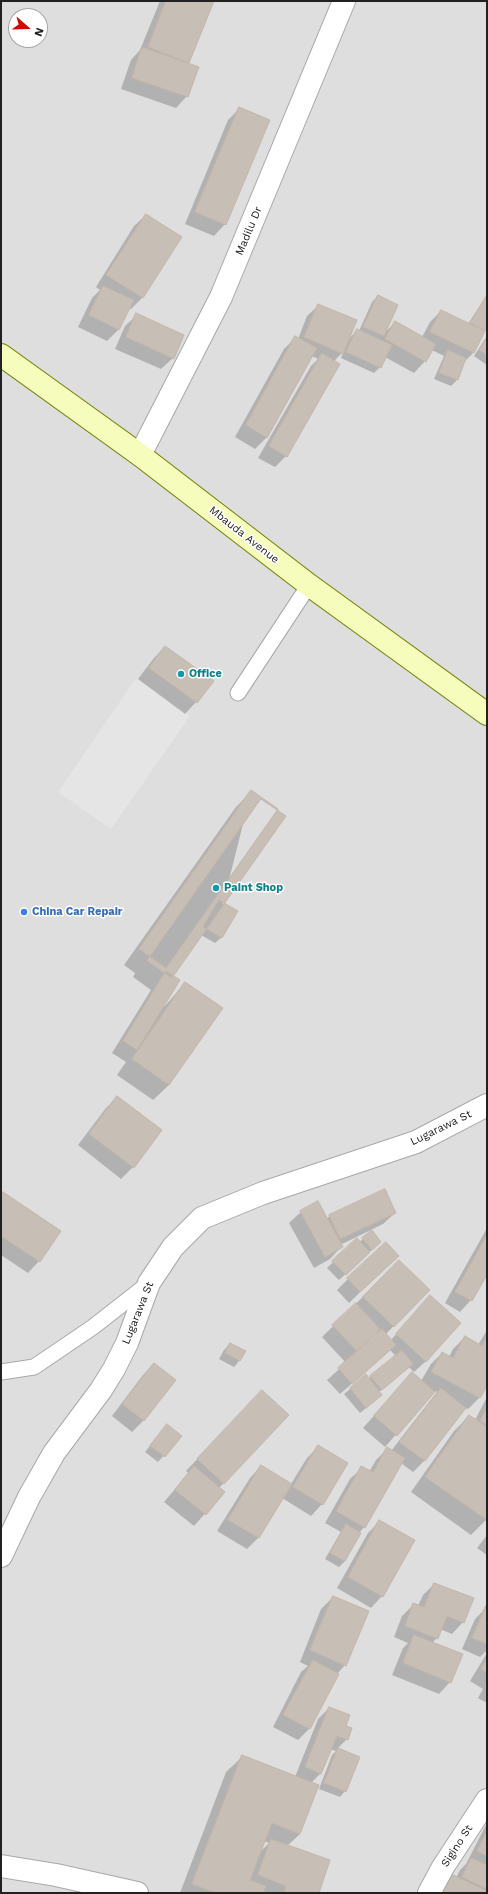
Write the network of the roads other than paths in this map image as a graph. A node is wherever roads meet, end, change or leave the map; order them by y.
1 (344, 1) edge
2 (1, 355) edge
3 (140, 455) junction
4 (309, 585) junction
5 (238, 693) dead end
6 (487, 714) edge
7 (487, 1105) edge
8 (149, 1283) junction
9 (1, 1372) edge
10 (1, 1556) edge
11 (487, 1800) edge
12 (1, 1866) edge
13 (136, 1893) edge
14 (429, 1893) edge

1 - 3 street, Madilu Dr
2 - 3 street, Mbauda Avenue
3 - 4 street, Mbauda Avenue
4 - 5 lane
4 - 6 street, Mbauda Avenue
7 - 8 street, Lugarawa St
8 - 9 lane
8 - 10 street, Lugarawa St
11 - 14 street, Sigino St
12 - 13 street

